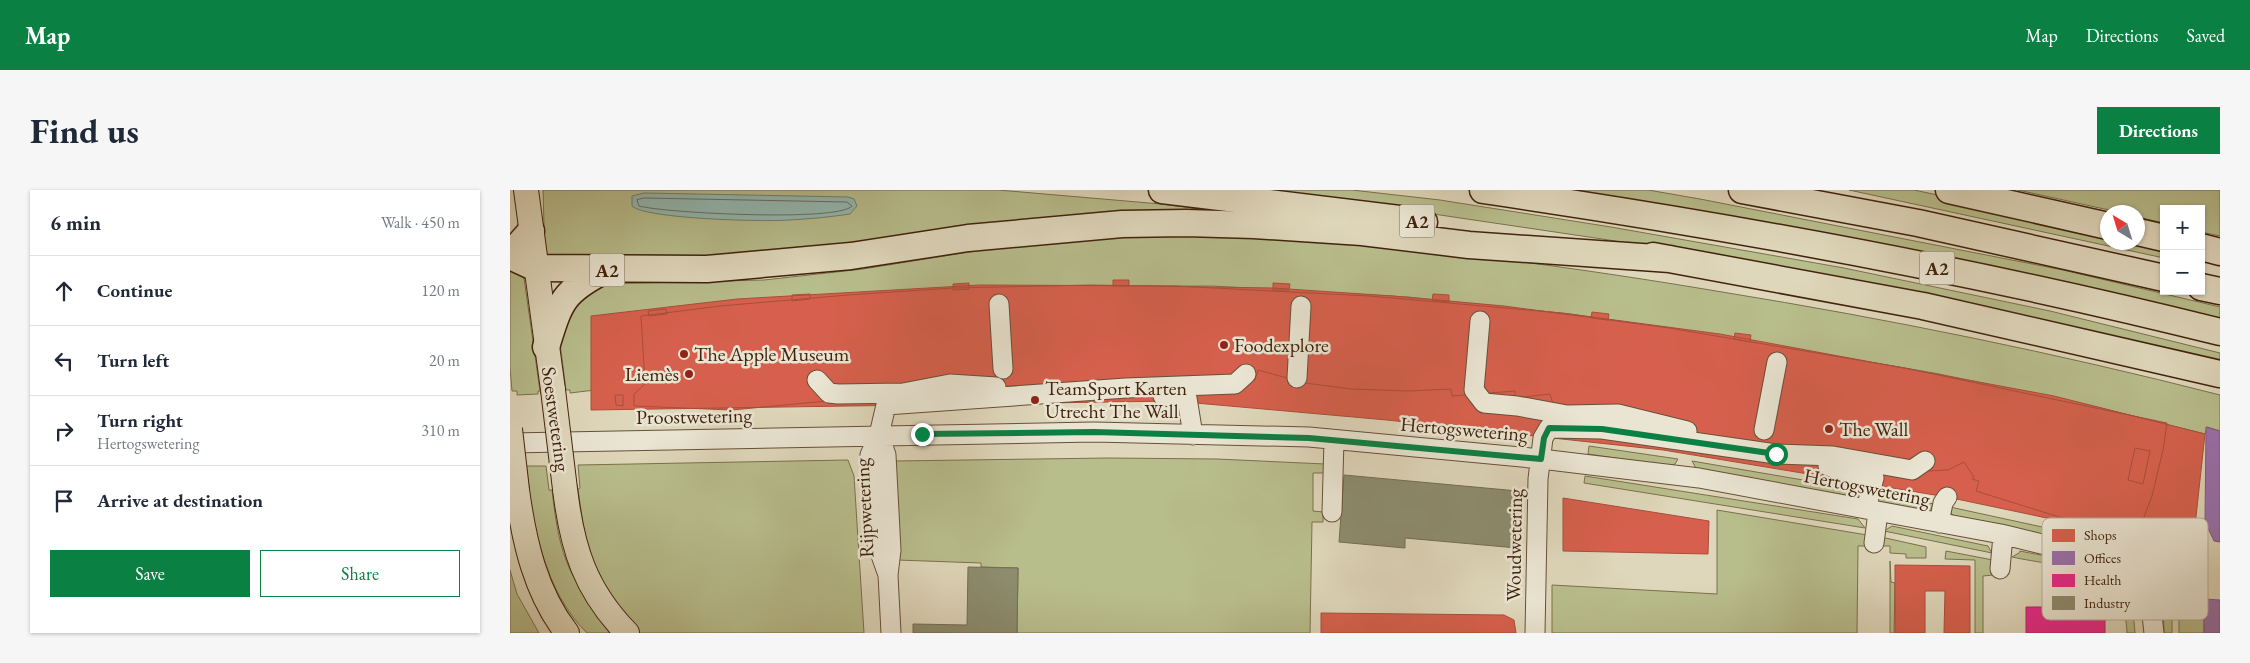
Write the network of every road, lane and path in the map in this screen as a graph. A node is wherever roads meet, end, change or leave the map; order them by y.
1 (526, 190) edge
2 (1162, 190) edge
3 (1483, 190) edge
4 (1742, 190) edge
5 (1949, 190) edge
6 (2100, 224) edge
7 (532, 231) junction
8 (2145, 234) edge
9 (2160, 237) edge
10 (2205, 248) edge
11 (2220, 252) edge
12 (510, 255) edge
13 (1670, 258) junction
14 (536, 268) junction
15 (605, 270) junction
16 (2160, 277) edge
17 (2205, 288) edge
18 (2220, 291) edge
19 (999, 304) dead end
20 (1301, 306) dead end
21 (1480, 322) dead end
22 (2220, 332) edge
23 (546, 347) junction
24 (1777, 362) dead end
25 (1003, 369) dead end
26 (1246, 374) dead end
27 (2220, 374) edge
28 (1297, 378) dead end
29 (817, 380) dead end
30 (1069, 392) junction
31 (510, 428) edge
32 (1764, 430) dead end
33 (1193, 434) junction
34 (879, 435) junction
35 (1334, 440) junction
36 (510, 443) edge
37 (1776, 454) junction
38 (1541, 459) junction
39 (1925, 461) dead end
40 (1947, 498) dead end
41 (1872, 511) junction
42 (1332, 512) dead end
43 (1939, 523) junction
44 (2003, 535) junction
45 (1874, 543) dead end
46 (2042, 544) edge
47 (2000, 569) dead end
48 (567, 633) edge
49 (627, 633) edge
50 (891, 633) edge
51 (1535, 633) edge

1 - 7 main road, Soestwetering
2 - 13 highway, A2
3 - 22 highway, A2
4 - 16 highway, A2
5 - 6 highway
7 - 12 highway, A2
7 - 14 main road, Soestwetering
8 - 9 highway
10 - 11 highway
12 - 14 highway, A2
13 - 15 highway, A2
13 - 27 highway, A2
14 - 15 highway, A2
14 - 23 main road, Soestwetering
15 - 23 highway, A2
17 - 18 highway
19 - 25 street
20 - 28 street
21 - 37 street
23 - 49 main road, Soestwetering, bridge
24 - 32 street
26 - 30 street
29 - 30 street
30 - 33 street
30 - 34 street
31 - 48 main road, bridge
33 - 34 street, Hertogswetering
33 - 35 street, Hertogswetering
34 - 36 street, Proostwetering
34 - 50 street, Rijpwetering
35 - 38 street, Hertogswetering
35 - 42 street
37 - 38 street, Woudwetering
37 - 39 street
37 - 41 street
38 - 41 street, Hertogswetering
38 - 51 street, Woudwetering
40 - 43 street
41 - 43 street, Hertogswetering
41 - 45 street
43 - 44 street, Hertogswetering
44 - 46 street, Hertogswetering
44 - 47 street

